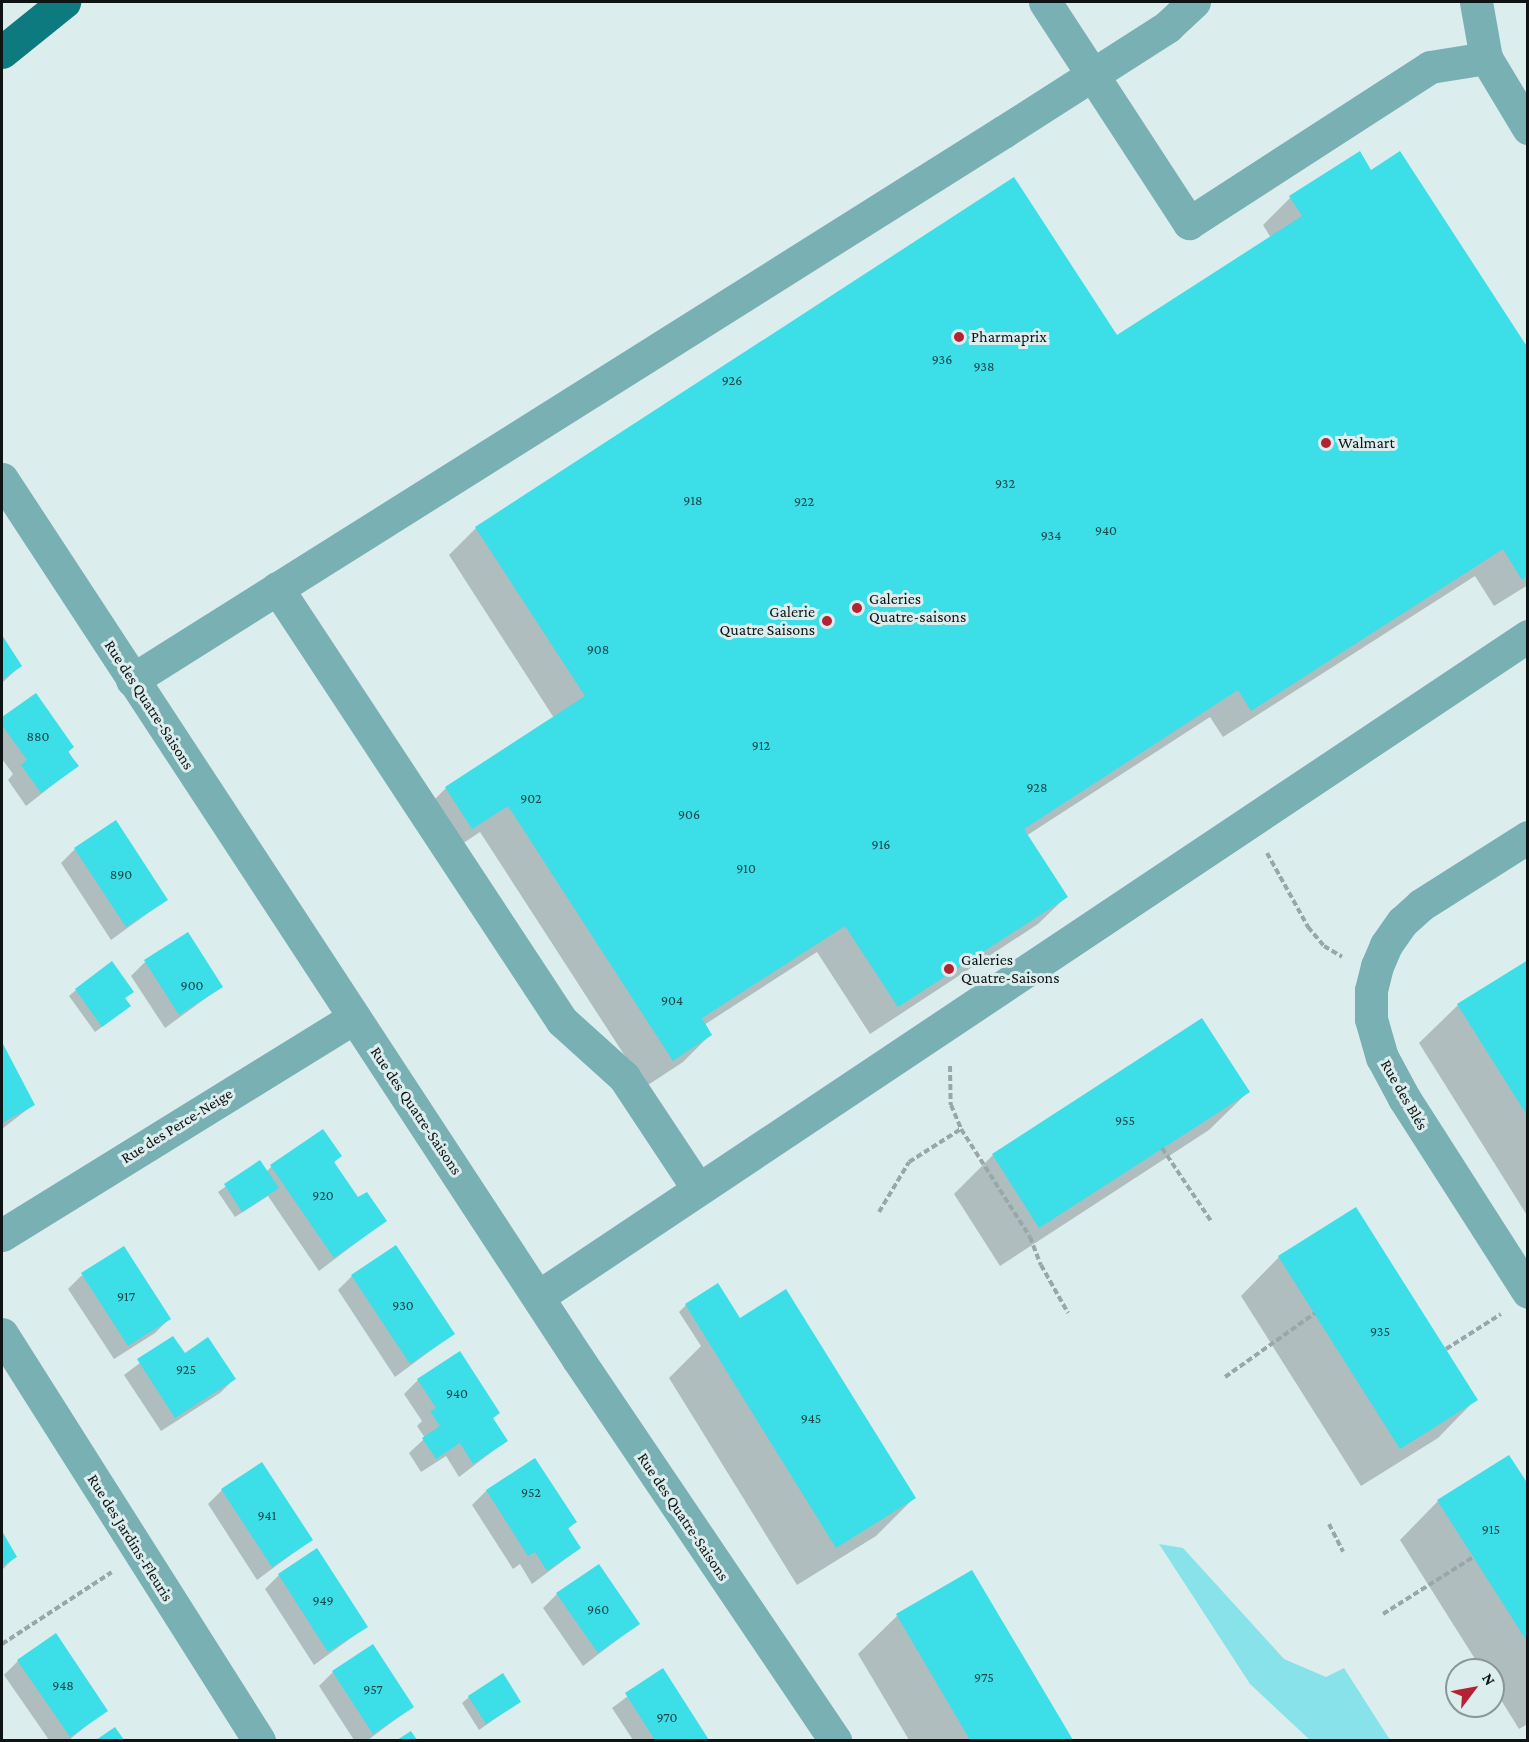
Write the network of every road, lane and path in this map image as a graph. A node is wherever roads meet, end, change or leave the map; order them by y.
1 (64, 2) edge
2 (1045, 2) edge
3 (1194, 2) edge
4 (1476, 2) edge
5 (2, 52) edge
6 (1486, 58) junction
7 (1092, 74) junction
8 (1527, 128) edge
9 (2, 479) edge
10 (278, 588) junction
11 (1527, 636) edge
12 (132, 680) junction
13 (1250, 821) junction
14 (1527, 837) edge
15 (1377, 966) junction
16 (959, 1015) junction
17 (354, 1018) junction
18 (961, 1129) junction
19 (1162, 1148) dead end
20 (698, 1190) junction
21 (879, 1212) dead end
22 (1211, 1221) dead end
23 (2, 1235) edge
24 (538, 1296) junction
25 (1518, 1300) edge
26 (1068, 1313) dead end
27 (1315, 1313) dead end
28 (2, 1334) edge
29 (1446, 1349) dead end
30 (1225, 1377) dead end
31 (1329, 1524) dead end
32 (1343, 1552) dead end
33 (140, 1554) junction
34 (1473, 1557) dead end
35 (1383, 1614) dead end
36 (2, 1644) edge
37 (259, 1740) edge
38 (834, 1740) edge

1 - 5 main road
2 - 7 street
3 - 7 street
4 - 6 street
6 - 7 street
6 - 8 street
7 - 10 street
9 - 12 street, Rue des Quatre-Saisons
10 - 12 street
10 - 20 street
11 - 13 street
12 - 17 street, Rue des Quatre-Saisons
13 - 15 path
13 - 16 street
14 - 15 street, Rue des Blés
15 - 25 street, Rue des Blés
16 - 18 path
16 - 20 street
17 - 23 street, Rue des Perce-Neige
17 - 24 street, Rue des Quatre-Saisons
18 - 21 path
18 - 26 path
19 - 22 path
20 - 24 street
24 - 38 street, Rue des Quatre-Saisons
25 - 29 path
27 - 30 path
28 - 33 street, Rue des Jardins-Fleuris
31 - 32 path
33 - 36 path
33 - 37 street, Rue des Jardins-Fleuris
34 - 35 path

